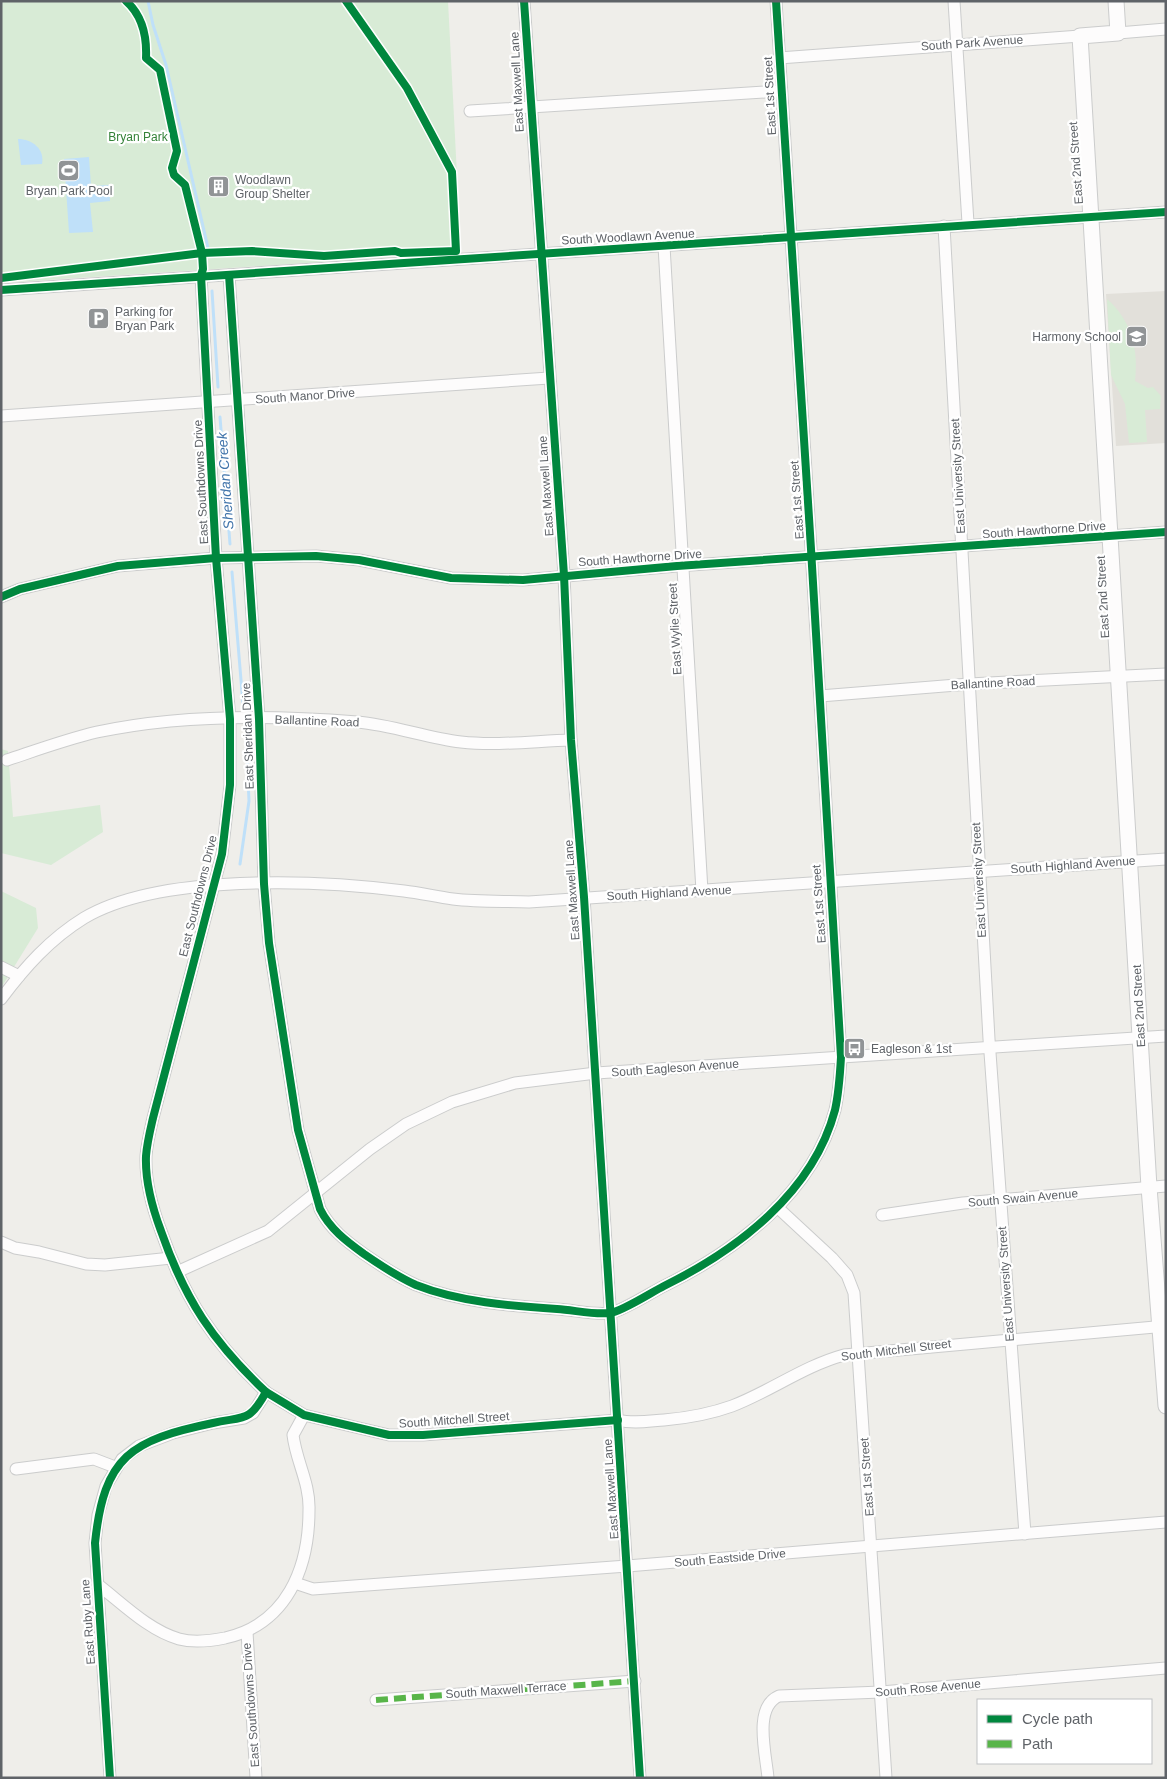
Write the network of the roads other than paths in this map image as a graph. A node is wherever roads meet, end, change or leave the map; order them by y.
1 (524, 1) edge
2 (776, 1) edge
3 (954, 1) edge
4 (1116, 1) edge
5 (1166, 29) edge
6 (1118, 33) junction
7 (1080, 36) junction
8 (957, 44) junction
9 (779, 58) junction
10 (781, 91) junction
11 (530, 107) junction
12 (470, 112) dead end
13 (1166, 212) edge
14 (1091, 216) junction
15 (968, 224) junction
16 (944, 226) junction
17 (790, 237) junction
18 (664, 246) junction
19 (540, 253) junction
20 (201, 275) junction
21 (229, 275) junction
22 (1, 290) edge
23 (549, 378) junction
24 (236, 401) junction
25 (208, 402) junction
26 (1, 416) edge
27 (1166, 532) edge
28 (1110, 536) junction
29 (962, 547) junction
30 (248, 557) junction
31 (216, 558) junction
32 (812, 558) junction
33 (683, 566) junction
34 (564, 575) junction
35 (1, 597) edge
36 (1166, 674) edge
37 (1119, 676) junction
38 (969, 684) junction
39 (820, 696) junction
40 (230, 718) junction
41 (259, 719) junction
42 (571, 740) junction
43 (7, 760) dead end
44 (1166, 858) edge
45 (1130, 861) junction
46 (979, 872) junction
47 (829, 882) junction
48 (214, 884) junction
49 (264, 884) junction
50 (702, 891) junction
51 (584, 897) junction
52 (1, 967) edge
53 (19, 976) junction
54 (1, 999) edge
55 (1166, 1036) edge
56 (1141, 1038) junction
57 (989, 1048) junction
58 (841, 1057) junction
59 (596, 1073) junction
60 (1166, 1186) edge
61 (1149, 1187) junction
62 (314, 1193) junction
63 (999, 1200) junction
64 (777, 1207) junction
65 (882, 1216) dead end
66 (1, 1242) edge
67 (170, 1258) junction
68 (177, 1272) junction
69 (611, 1313) junction
70 (1163, 1326) edge
71 (1009, 1338) junction
72 (859, 1353) junction
73 (266, 1392) junction
74 (1166, 1406) edge
75 (304, 1416) junction
76 (618, 1420) junction
77 (116, 1467) junction
78 (16, 1469) dead end
79 (1166, 1522) edge
80 (1025, 1534) junction
81 (872, 1545) junction
82 (627, 1566) junction
83 (97, 1584) junction
84 (295, 1584) junction
85 (247, 1632) junction
86 (1166, 1668) edge
87 (635, 1681) junction
88 (881, 1692) junction
89 (376, 1700) dead end
90 (110, 1778) edge
91 (256, 1778) edge
92 (640, 1778) edge
93 (768, 1778) edge
94 (886, 1778) edge

1 - 11 street, East Maxwell Lane
2 - 9 street, East 1st Street
3 - 8 street
4 - 6 street
5 - 6 street, South Park Avenue
6 - 7 street, South Park Avenue
7 - 8 street, South Park Avenue
7 - 14 street, East 2nd Street
8 - 9 street, South Park Avenue
8 - 15 street
9 - 10 street, East 1st Street
10 - 11 street
10 - 17 street, East 1st Street
11 - 12 street
11 - 19 street, East Maxwell Lane
13 - 14 street, South Woodlawn Avenue
14 - 15 street, South Woodlawn Avenue
14 - 28 street, East 2nd Street
15 - 16 street, South Woodlawn Avenue
16 - 17 street, South Woodlawn Avenue
16 - 29 street, East University Street
17 - 18 street, South Woodlawn Avenue
17 - 32 street, East 1st Street
18 - 19 street, South Woodlawn Avenue
18 - 33 street, East Wylie Street
19 - 21 street, South Woodlawn Avenue
19 - 23 street, East Maxwell Lane
20 - 21 street, South Woodlawn Avenue
20 - 22 street, South Woodlawn Avenue
20 - 25 street, East Southdowns Drive
21 - 24 street, East Sheridan Drive
23 - 24 street, South Manor Drive
23 - 34 street, East Maxwell Lane
24 - 25 street, South Manor Drive
24 - 30 street, East Sheridan Drive
25 - 26 street, South Manor Drive
25 - 31 street, East Southdowns Drive
27 - 28 street, South Hawthorne Drive
28 - 29 street, South Hawthorne Drive
28 - 37 street, East 2nd Street
29 - 32 street, South Hawthorne Drive
29 - 38 street, East University Street
30 - 31 street, South Hawthorne Drive
30 - 34 street, South Hawthorne Drive
30 - 41 street, East Sheridan Drive
31 - 35 street, South Hawthorne Drive
31 - 40 street, East Southdowns Drive
32 - 33 street, South Hawthorne Drive
32 - 39 street, East 1st Street
33 - 34 street, South Hawthorne Drive
33 - 50 street, East Wylie Street
34 - 42 street, East Maxwell Lane
36 - 37 street, Ballantine Road
37 - 38 street, Ballantine Road
37 - 45 street, East 2nd Street
38 - 39 street, Ballantine Road
38 - 46 street, East University Street
39 - 47 street, East 1st Street
40 - 41 street, Ballantine Road
40 - 43 street, Ballantine Road
40 - 48 street, East Southdowns Drive
41 - 42 street, Ballantine Road
41 - 49 street, East Sheridan Drive
42 - 51 street, East Maxwell Lane
44 - 45 street, South Highland Avenue
45 - 46 street, South Highland Avenue
45 - 56 street, East 2nd Street
46 - 47 street, South Highland Avenue
46 - 57 street, East University Street
47 - 50 street, South Highland Avenue
47 - 58 street, East 1st Street
48 - 49 street, South Highland Avenue
48 - 53 street, South Highland Avenue
48 - 67 street, East Southdowns Drive
49 - 51 street, South Highland Avenue
49 - 62 street, East Sheridan Drive
50 - 51 street, South Highland Avenue
51 - 59 street, East Maxwell Lane
52 - 53 street
53 - 54 street, South Highland Avenue
55 - 56 street, South Eagleson Avenue
56 - 57 street, South Eagleson Avenue
56 - 61 street, East 2nd Street
57 - 58 street, South Eagleson Avenue
57 - 63 street, East University Street
58 - 59 street, South Eagleson Avenue
58 - 64 street, East 1st Street
59 - 62 street, South Eagleson Avenue
59 - 69 street, East Maxwell Lane
60 - 61 street, South Swain Avenue
61 - 63 street, South Swain Avenue
61 - 70 street, East 2nd Street
62 - 68 street, South Eagleson Avenue
62 - 69 street, East Sheridan Drive
63 - 65 street, South Swain Avenue
63 - 71 street, East University Street
64 - 69 street, East 1st Street
64 - 72 street, East 1st Street
66 - 67 street
67 - 68 street, East Southdowns Drive
68 - 73 street, East Southdowns Drive
69 - 76 street, East Maxwell Lane
70 - 71 street, South Mitchell Street
70 - 74 street, East 2nd Street
71 - 72 street, South Mitchell Street
71 - 80 street, East University Street
72 - 76 street, South Mitchell Street
72 - 81 street, East 1st Street
73 - 75 street, South Mitchell Street
73 - 77 street
75 - 76 street, South Mitchell Street
75 - 84 street
76 - 82 street, East Maxwell Lane
77 - 78 street
77 - 83 street, East Ruby Lane
79 - 80 street, South Eastside Drive
80 - 81 street, South Eastside Drive
81 - 82 street, South Eastside Drive
81 - 88 street, East 1st Street
82 - 84 street, South Eastside Drive
82 - 87 street, East Maxwell Lane
83 - 85 street
83 - 90 street, East Ruby Lane
84 - 85 street
85 - 91 street, East Southdowns Drive
86 - 88 street, South Rose Avenue
87 - 89 street, South Maxwell Terrace
87 - 92 street, East Maxwell Lane
88 - 93 street, South Rose Avenue
88 - 94 street, East 1st Street

